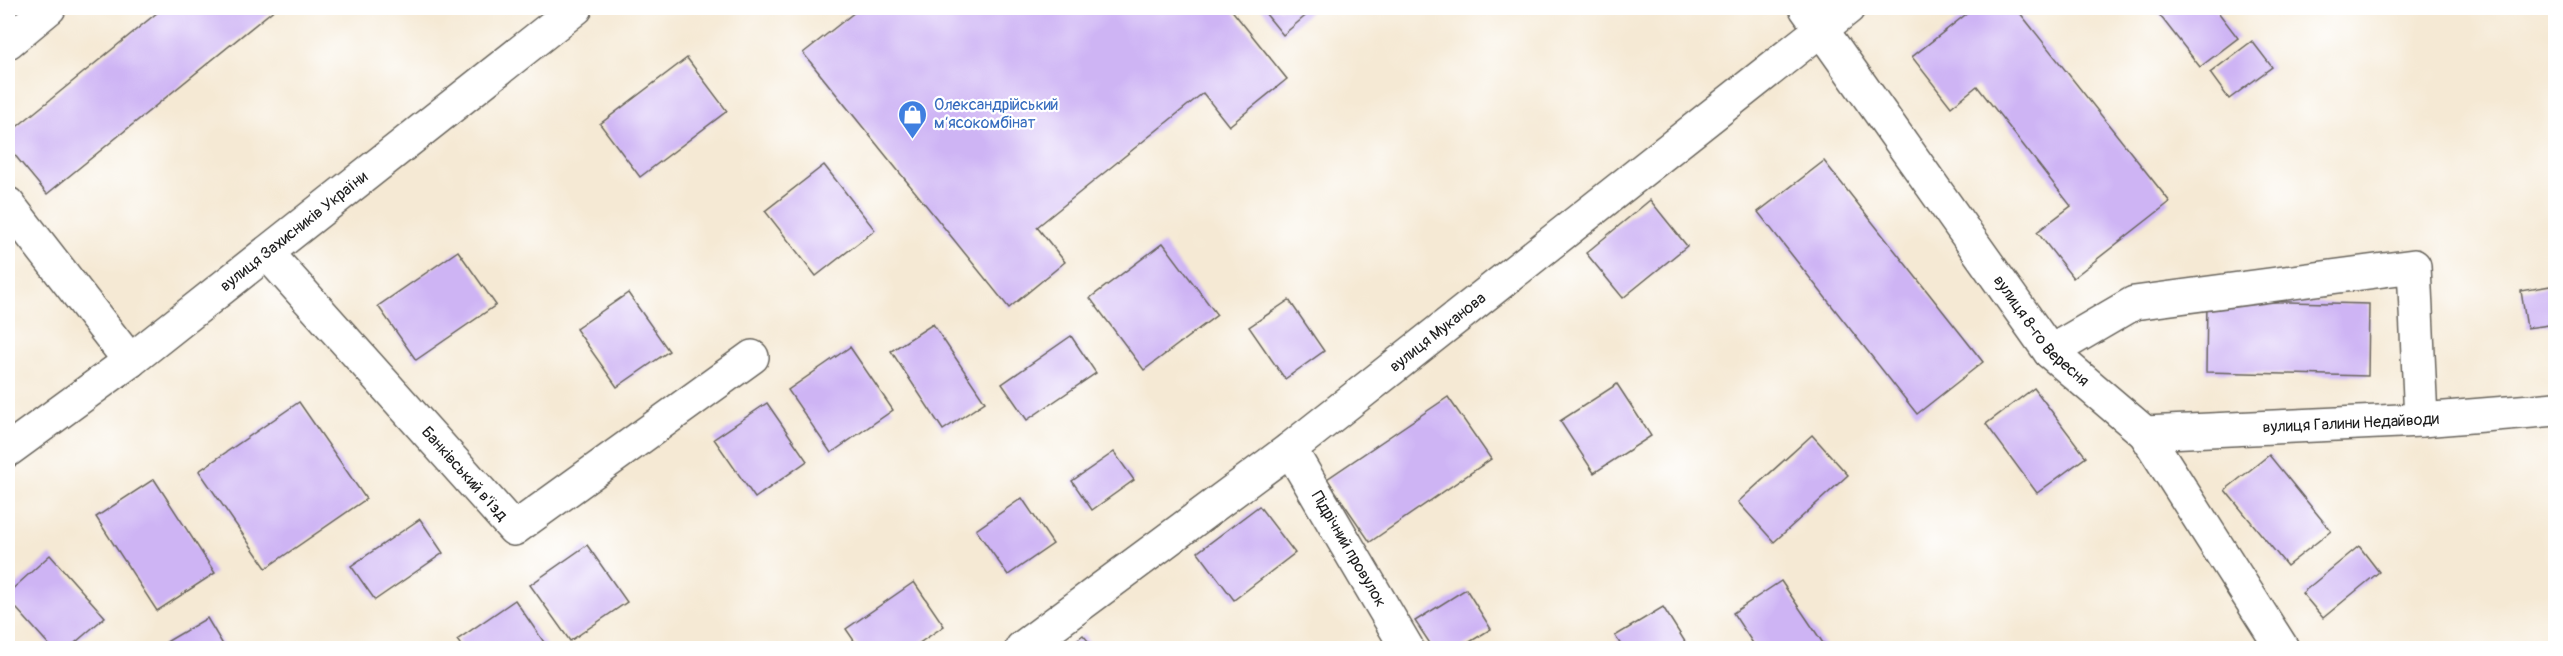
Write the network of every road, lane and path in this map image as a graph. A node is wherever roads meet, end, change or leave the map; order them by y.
1 (50, 8) edge
2 (576, 8) edge
3 (1848, 8) edge
4 (1814, 18) edge
5 (8, 42) edge
6 (8, 204) edge
7 (267, 253) junction
8 (2050, 352) junction
9 (752, 357) dead end
10 (130, 361) junction
11 (2556, 410) edge
12 (2421, 420) junction
13 (2145, 434) junction
14 (1290, 449) junction
15 (8, 450) edge
16 (1022, 648) edge
17 (1407, 648) edge
18 (2282, 648) edge

1 - 5 street
2 - 7 street, вулиця Захисників України
3 - 4 street, вулиця Муканова
4 - 8 street, вулиця 8-го Вересня
4 - 14 street, вулиця Муканова
6 - 10 street
7 - 9 street, Банківський в'їзд
7 - 10 street, вулиця Захисників України
8 - 12 street
8 - 13 street, вулиця 8-го Вересня
10 - 15 street, вулиця Захисників України
11 - 12 street, вулиця Галини Недайводи
12 - 13 street, вулиця Галини Недайводи
13 - 18 street, вулиця 8-го Вересня
14 - 16 street, вулиця Муканова
14 - 17 street, Підрічний провулок

